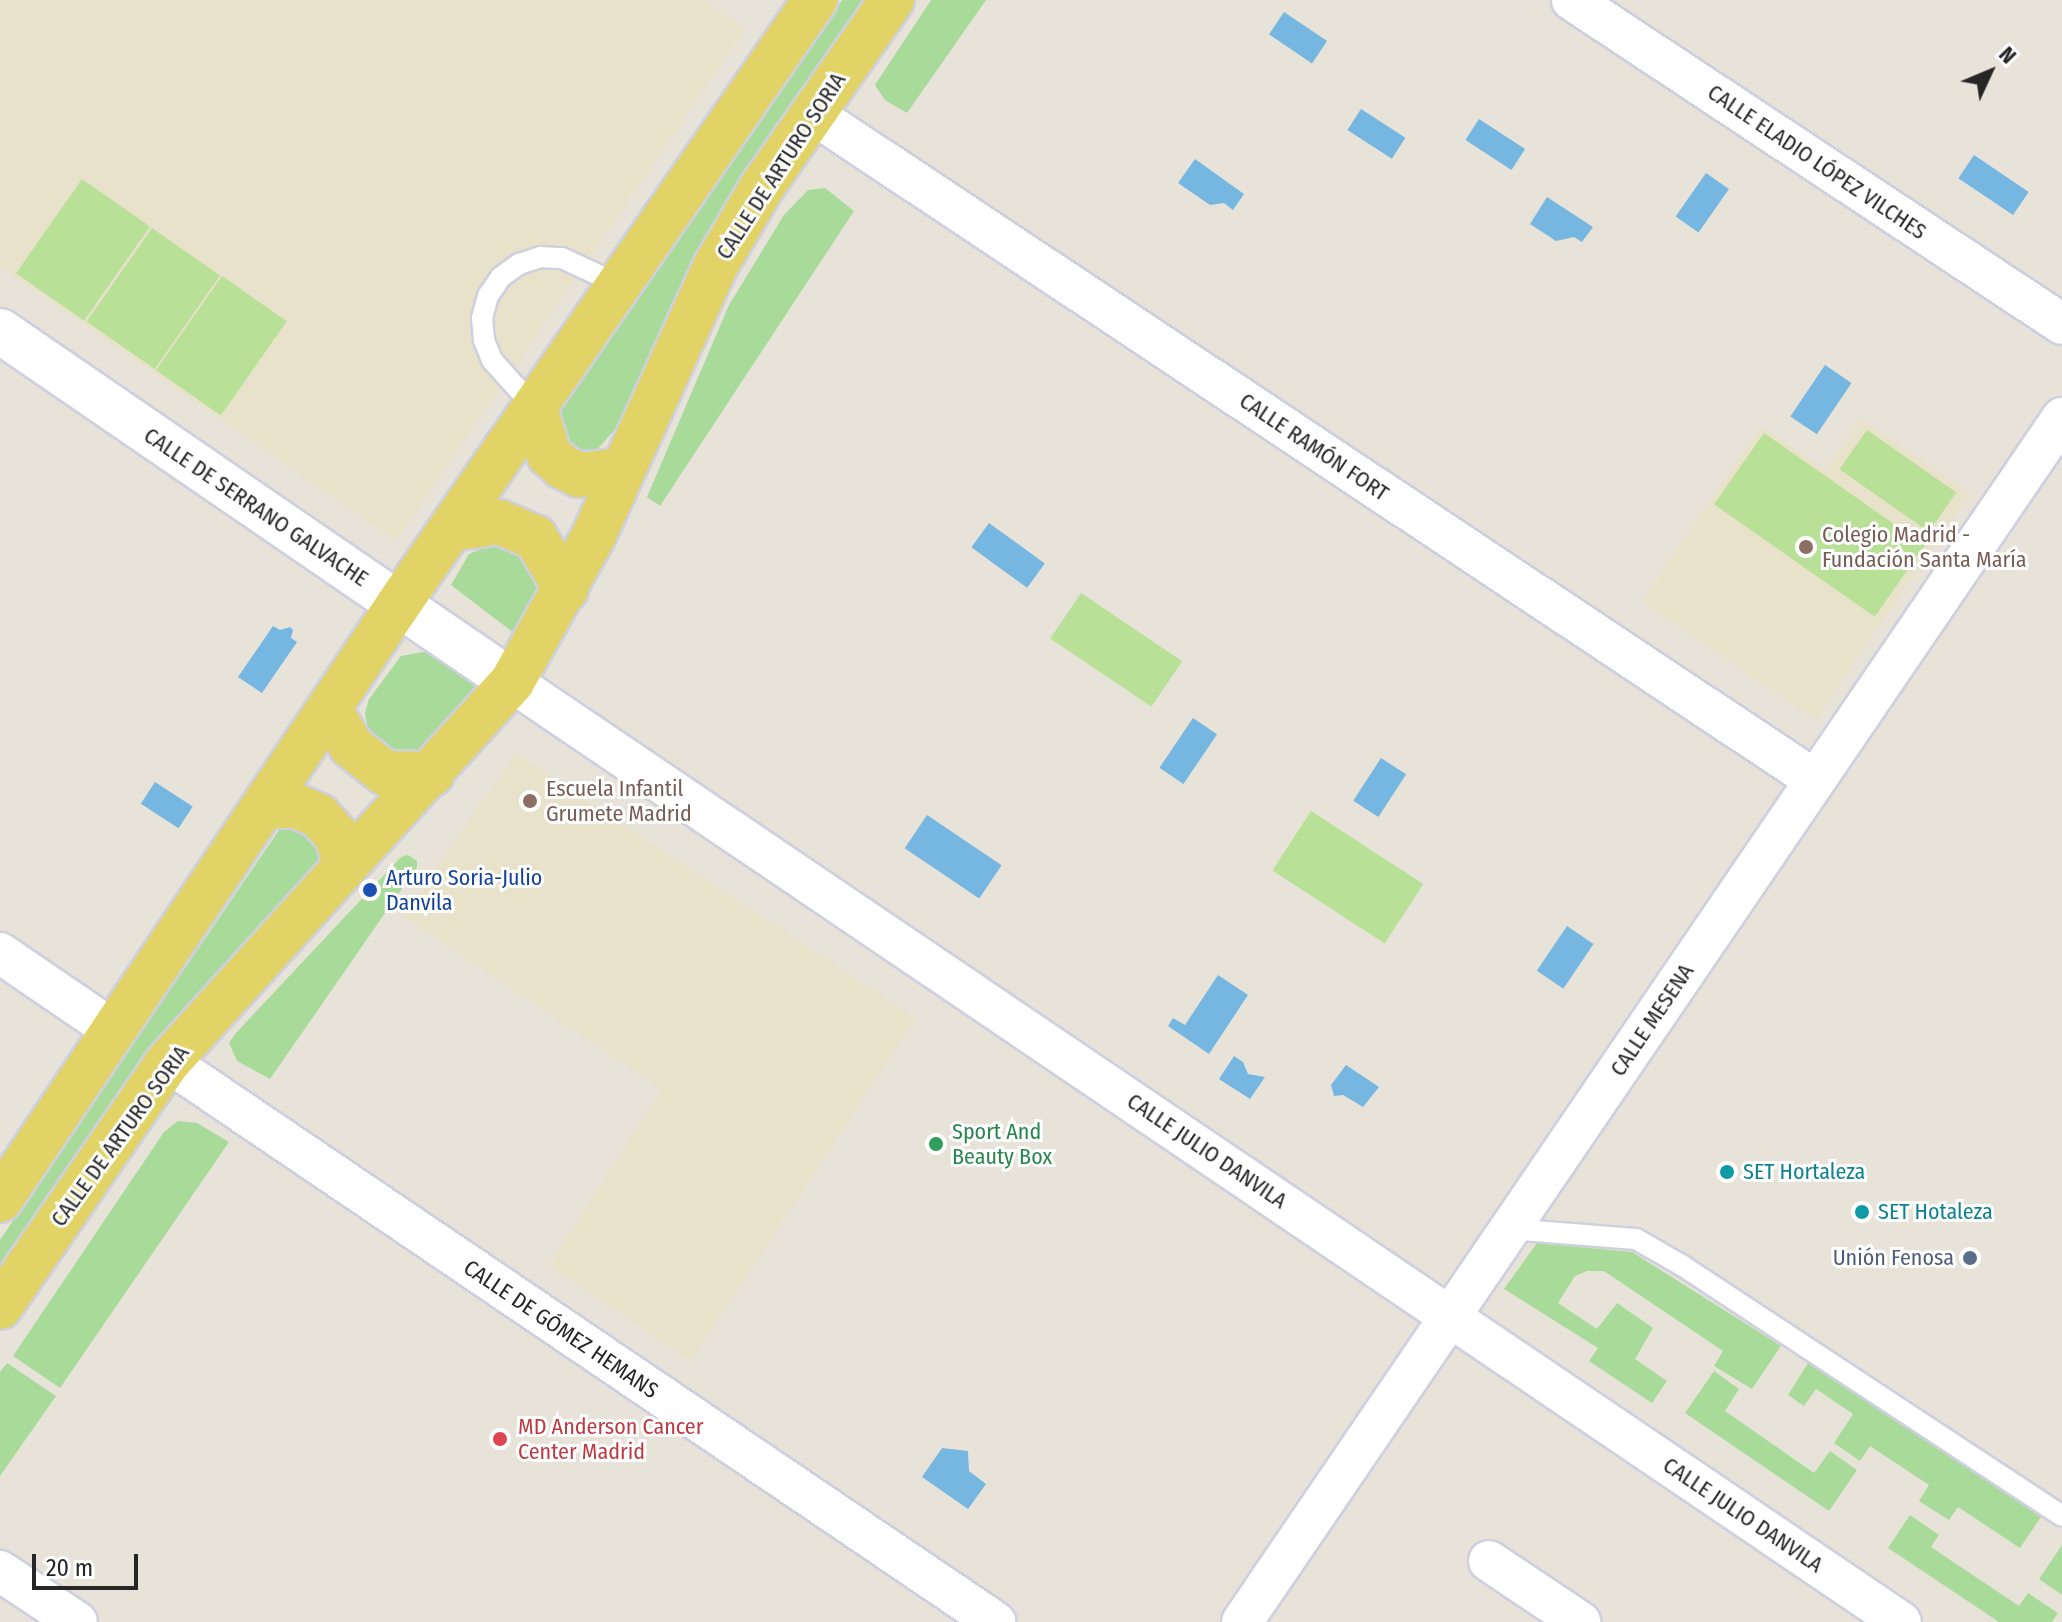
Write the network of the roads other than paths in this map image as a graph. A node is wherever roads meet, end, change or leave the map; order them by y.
1 (892, 0) edge
2 (1572, 0) edge
3 (802, 5) edge
4 (813, 114) junction
5 (620, 285) junction
6 (2062, 324) edge
7 (0, 331) edge
8 (535, 408) junction
9 (2062, 418) edge
10 (621, 470) junction
11 (451, 529) junction
12 (566, 589) junction
13 (398, 605) junction
14 (512, 682) junction
15 (329, 708) junction
16 (432, 774) junction
17 (1815, 780) junction
18 (264, 806) junction
19 (345, 864) junction
20 (0, 953) edge
21 (113, 1030) junction
22 (168, 1062) junction
23 (0, 1200) edge
24 (1509, 1229) junction
25 (0, 1307) edge
26 (1450, 1315) junction
27 (2062, 1516) edge
28 (1489, 1561) dead end
29 (0, 1571) edge
30 (77, 1622) edge
31 (995, 1622) edge
32 (1242, 1622) edge
33 (1580, 1622) edge
34 (1901, 1622) edge

1 - 4 main road, CALLE DE ARTURO SORIA
2 - 6 street, CALLE ELADIO LÓPEZ VILCHES
3 - 5 main road
4 - 10 main road, CALLE DE ARTURO SORIA
4 - 17 street, CALLE RAMÓN FORT
5 - 8 main road
5 - 8 lane
7 - 13 street, CALLE DE SERRANO GALVACHE
8 - 10 main road
8 - 11 main road
9 - 17 street, CALLE MESENA
10 - 12 main road, CALLE DE ARTURO SORIA
11 - 12 main road
11 - 13 main road
12 - 14 main road, CALLE DE ARTURO SORIA
13 - 14 street, CALLE DE SERRANO GALVACHE
13 - 15 main road
14 - 16 main road, CALLE DE ARTURO SORIA
14 - 26 street, CALLE JULIO DANVILA
15 - 16 main road
15 - 18 main road
16 - 19 main road, CALLE DE ARTURO SORIA
17 - 24 street, CALLE MESENA
18 - 19 main road
18 - 21 main road
19 - 22 main road, CALLE DE ARTURO SORIA
20 - 21 street
21 - 23 main road
22 - 25 main road, CALLE DE ARTURO SORIA
22 - 31 street, CALLE DE GÓMEZ HEMANS
24 - 26 street, CALLE MESENA
24 - 27 lane
26 - 32 street, CALLE MESENA
26 - 34 street, CALLE JULIO DANVILA
28 - 33 street
29 - 30 street

